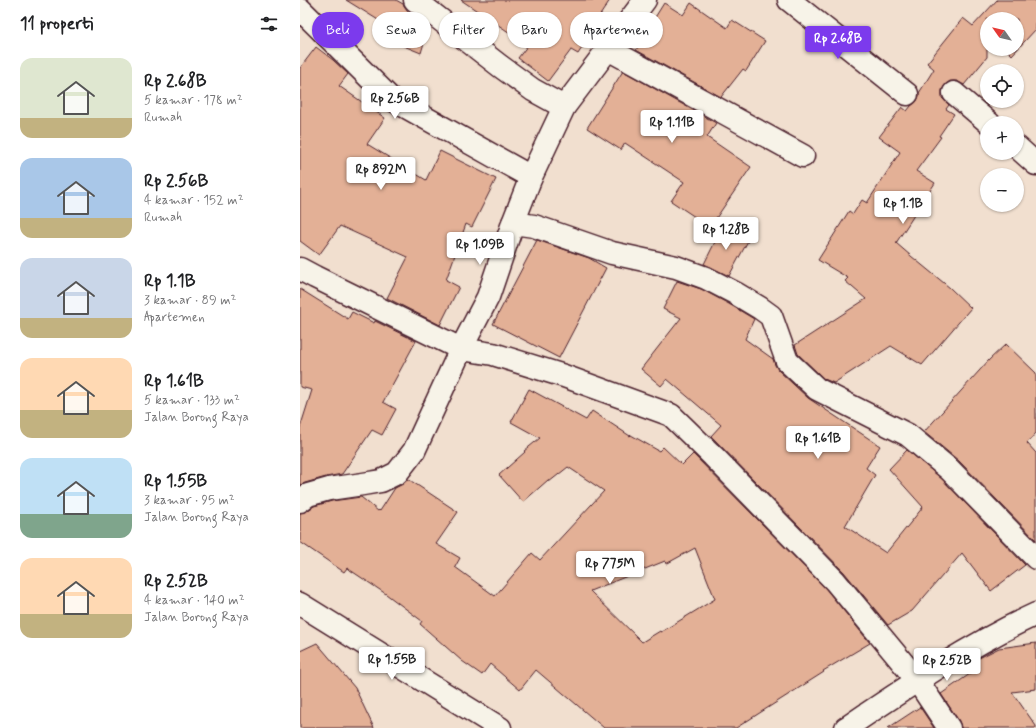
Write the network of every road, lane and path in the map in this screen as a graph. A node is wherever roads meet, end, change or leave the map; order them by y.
1 (415, 0) edge
2 (645, 0) edge
3 (789, 0) edge
4 (300, 10) edge
5 (608, 49) junction
6 (954, 92) dead end
7 (908, 94) dead end
8 (564, 107) junction
9 (981, 116) edge
10 (1024, 153) edge
11 (803, 156) dead end
12 (1036, 164) edge
13 (531, 177) junction
14 (513, 223) junction
15 (300, 269) edge
16 (461, 349) junction
17 (300, 501) edge
18 (1036, 558) edge
19 (300, 604) edge
20 (1036, 614) edge
21 (917, 680) junction
22 (500, 728) edge
23 (846, 728) edge
24 (949, 728) edge

1 - 8 street
2 - 5 street
3 - 7 street
4 - 13 street
5 - 8 street
5 - 11 street
6 - 9 street
8 - 13 street
10 - 12 street
13 - 14 street
14 - 16 street
14 - 18 street
15 - 16 street
16 - 17 street
16 - 21 street
19 - 22 street
20 - 21 street
21 - 23 street
21 - 24 street

